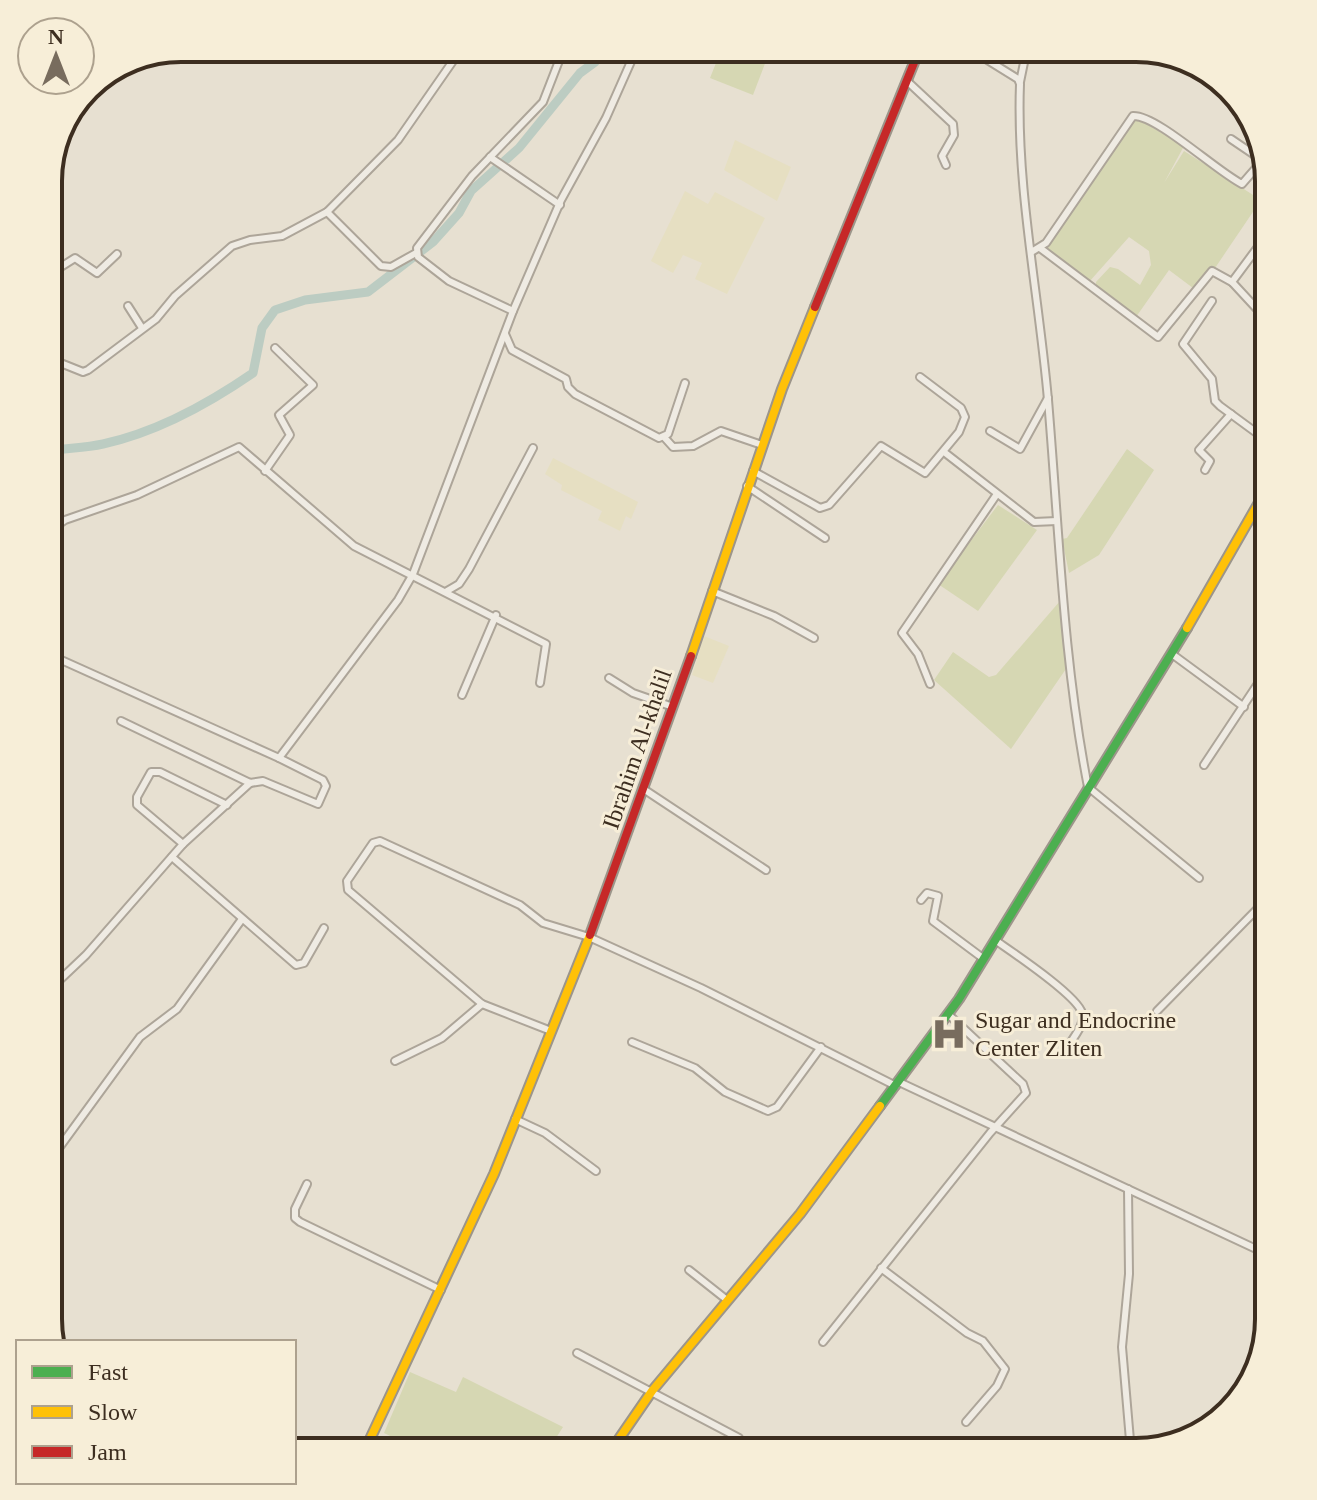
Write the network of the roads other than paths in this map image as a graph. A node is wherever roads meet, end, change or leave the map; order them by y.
1 (452, 62) edge
2 (559, 62) edge
3 (631, 62) edge
4 (914, 62) edge
5 (989, 62) edge
6 (1024, 62) edge
7 (907, 81) junction
8 (1020, 82) junction
9 (1231, 139) dead end
10 (1252, 153) edge
11 (490, 157) junction
12 (946, 165) dead end
13 (1254, 170) edge
14 (560, 205) junction
15 (327, 212) junction
16 (1036, 250) junction
17 (1255, 251) edge
18 (416, 253) junction
19 (117, 254) dead end
20 (62, 266) edge
21 (1232, 282) junction
22 (1212, 301) dead end
23 (128, 306) dead end
24 (1255, 307) edge
25 (513, 311) junction
26 (142, 328) junction
27 (505, 334) junction
28 (275, 348) dead end
29 (62, 363) edge
30 (920, 377) dead end
31 (685, 383) dead end
32 (1048, 398) junction
33 (1231, 414) junction
34 (990, 431) dead end
35 (1255, 432) edge
36 (664, 437) junction
37 (762, 445) junction
38 (533, 448) dead end
39 (944, 452) junction
40 (1205, 470) dead end
41 (265, 471) junction
42 (753, 471) junction
43 (747, 486) junction
44 (997, 494) junction
45 (1255, 509) edge
46 (1057, 521) junction
47 (62, 522) edge
48 (825, 538) dead end
49 (413, 574) junction
50 (447, 591) junction
51 (712, 591) junction
52 (496, 615) junction
53 (814, 638) dead end
54 (1172, 654) junction
55 (62, 660) edge
56 (609, 678) dead end
57 (540, 683) dead end
58 (930, 684) dead end
59 (1255, 689) edge
60 (462, 695) dead end
61 (673, 707) junction
62 (1244, 707) junction
63 (121, 721) dead end
64 (279, 758) junction
65 (1204, 765) dead end
66 (250, 783) junction
67 (1088, 787) junction
68 (645, 790) junction
69 (227, 805) junction
70 (183, 844) junction
71 (172, 857) junction
72 (766, 870) dead end
73 (1199, 878) dead end
74 (921, 900) dead end
75 (1255, 911) edge
76 (242, 919) junction
77 (324, 928) dead end
78 (589, 937) junction
79 (995, 940) junction
80 (984, 959) junction
81 (62, 978) edge
82 (482, 1004) junction
83 (1157, 1011) dead end
84 (948, 1014) junction
85 (551, 1031) junction
86 (632, 1042) dead end
87 (821, 1047) junction
88 (1068, 1047) dead end
89 (395, 1061) dead end
90 (898, 1084) junction
91 (515, 1119) junction
92 (994, 1128) junction
93 (62, 1144) edge
94 (596, 1171) dead end
95 (307, 1184) dead end
96 (1128, 1189) junction
97 (1255, 1248) edge
98 (881, 1268) junction
99 (689, 1270) dead end
100 (441, 1290) junction
101 (727, 1300) junction
102 (823, 1342) dead end
103 (577, 1353) dead end
104 (652, 1391) junction
105 (966, 1422) dead end
106 (371, 1438) edge
107 (620, 1438) edge
108 (739, 1438) edge
109 (1131, 1438) edge

1 - 15 street
2 - 11 street
3 - 14 street
4 - 7 street, Ibrahim Al-khalil
5 - 8 street
6 - 8 street
7 - 12 street
7 - 37 street, Ibrahim Al-khalil
8 - 16 street
9 - 10 street
11 - 14 street
11 - 18 street
13 - 16 street
14 - 25 street
15 - 18 street
15 - 26 street
16 - 21 street
16 - 32 street
17 - 21 street
18 - 25 street
19 - 20 street
21 - 24 street
22 - 33 street
23 - 26 street
25 - 27 street
26 - 29 street
27 - 36 street
27 - 49 street
28 - 41 street
30 - 39 street
31 - 36 street
32 - 34 street
32 - 46 street
33 - 35 street
33 - 40 street
36 - 37 street
37 - 42 street, Ibrahim Al-khalil
38 - 50 street
39 - 42 street
39 - 44 street
41 - 47 street
41 - 49 street
42 - 43 street, Ibrahim Al-khalil
43 - 48 street
43 - 51 street, Ibrahim Al-khalil
44 - 46 street
44 - 58 street
45 - 54 street
46 - 67 street
49 - 50 street
49 - 64 street
50 - 52 street
51 - 53 street
51 - 61 street, Ibrahim Al-khalil
52 - 57 street
52 - 60 street
54 - 62 street
54 - 67 street
55 - 64 street
56 - 61 street
59 - 62 street
61 - 68 street, Ibrahim Al-khalil
62 - 65 street
63 - 66 street
64 - 66 street
66 - 69 street
67 - 73 street
67 - 79 street
68 - 72 street
68 - 78 street, Ibrahim Al-khalil
69 - 70 street
69 - 70 street
70 - 71 street
71 - 76 street
71 - 81 street
74 - 80 street
75 - 83 street
76 - 77 street
76 - 93 street
78 - 82 street
78 - 85 street, Ibrahim Al-khalil
78 - 87 street
79 - 80 street
79 - 88 street
80 - 84 street
82 - 85 street
82 - 89 street
84 - 90 street
84 - 92 street
85 - 91 street, Ibrahim Al-khalil
86 - 87 street
87 - 90 street
90 - 92 street
90 - 101 street
91 - 94 street
91 - 100 street, Ibrahim Al-khalil
92 - 96 street
92 - 98 street
95 - 100 street
96 - 97 street
96 - 109 street
98 - 102 street
98 - 105 street
99 - 101 street
100 - 106 street, Ibrahim Al-khalil
101 - 104 street
103 - 104 street
104 - 107 street
104 - 108 street

